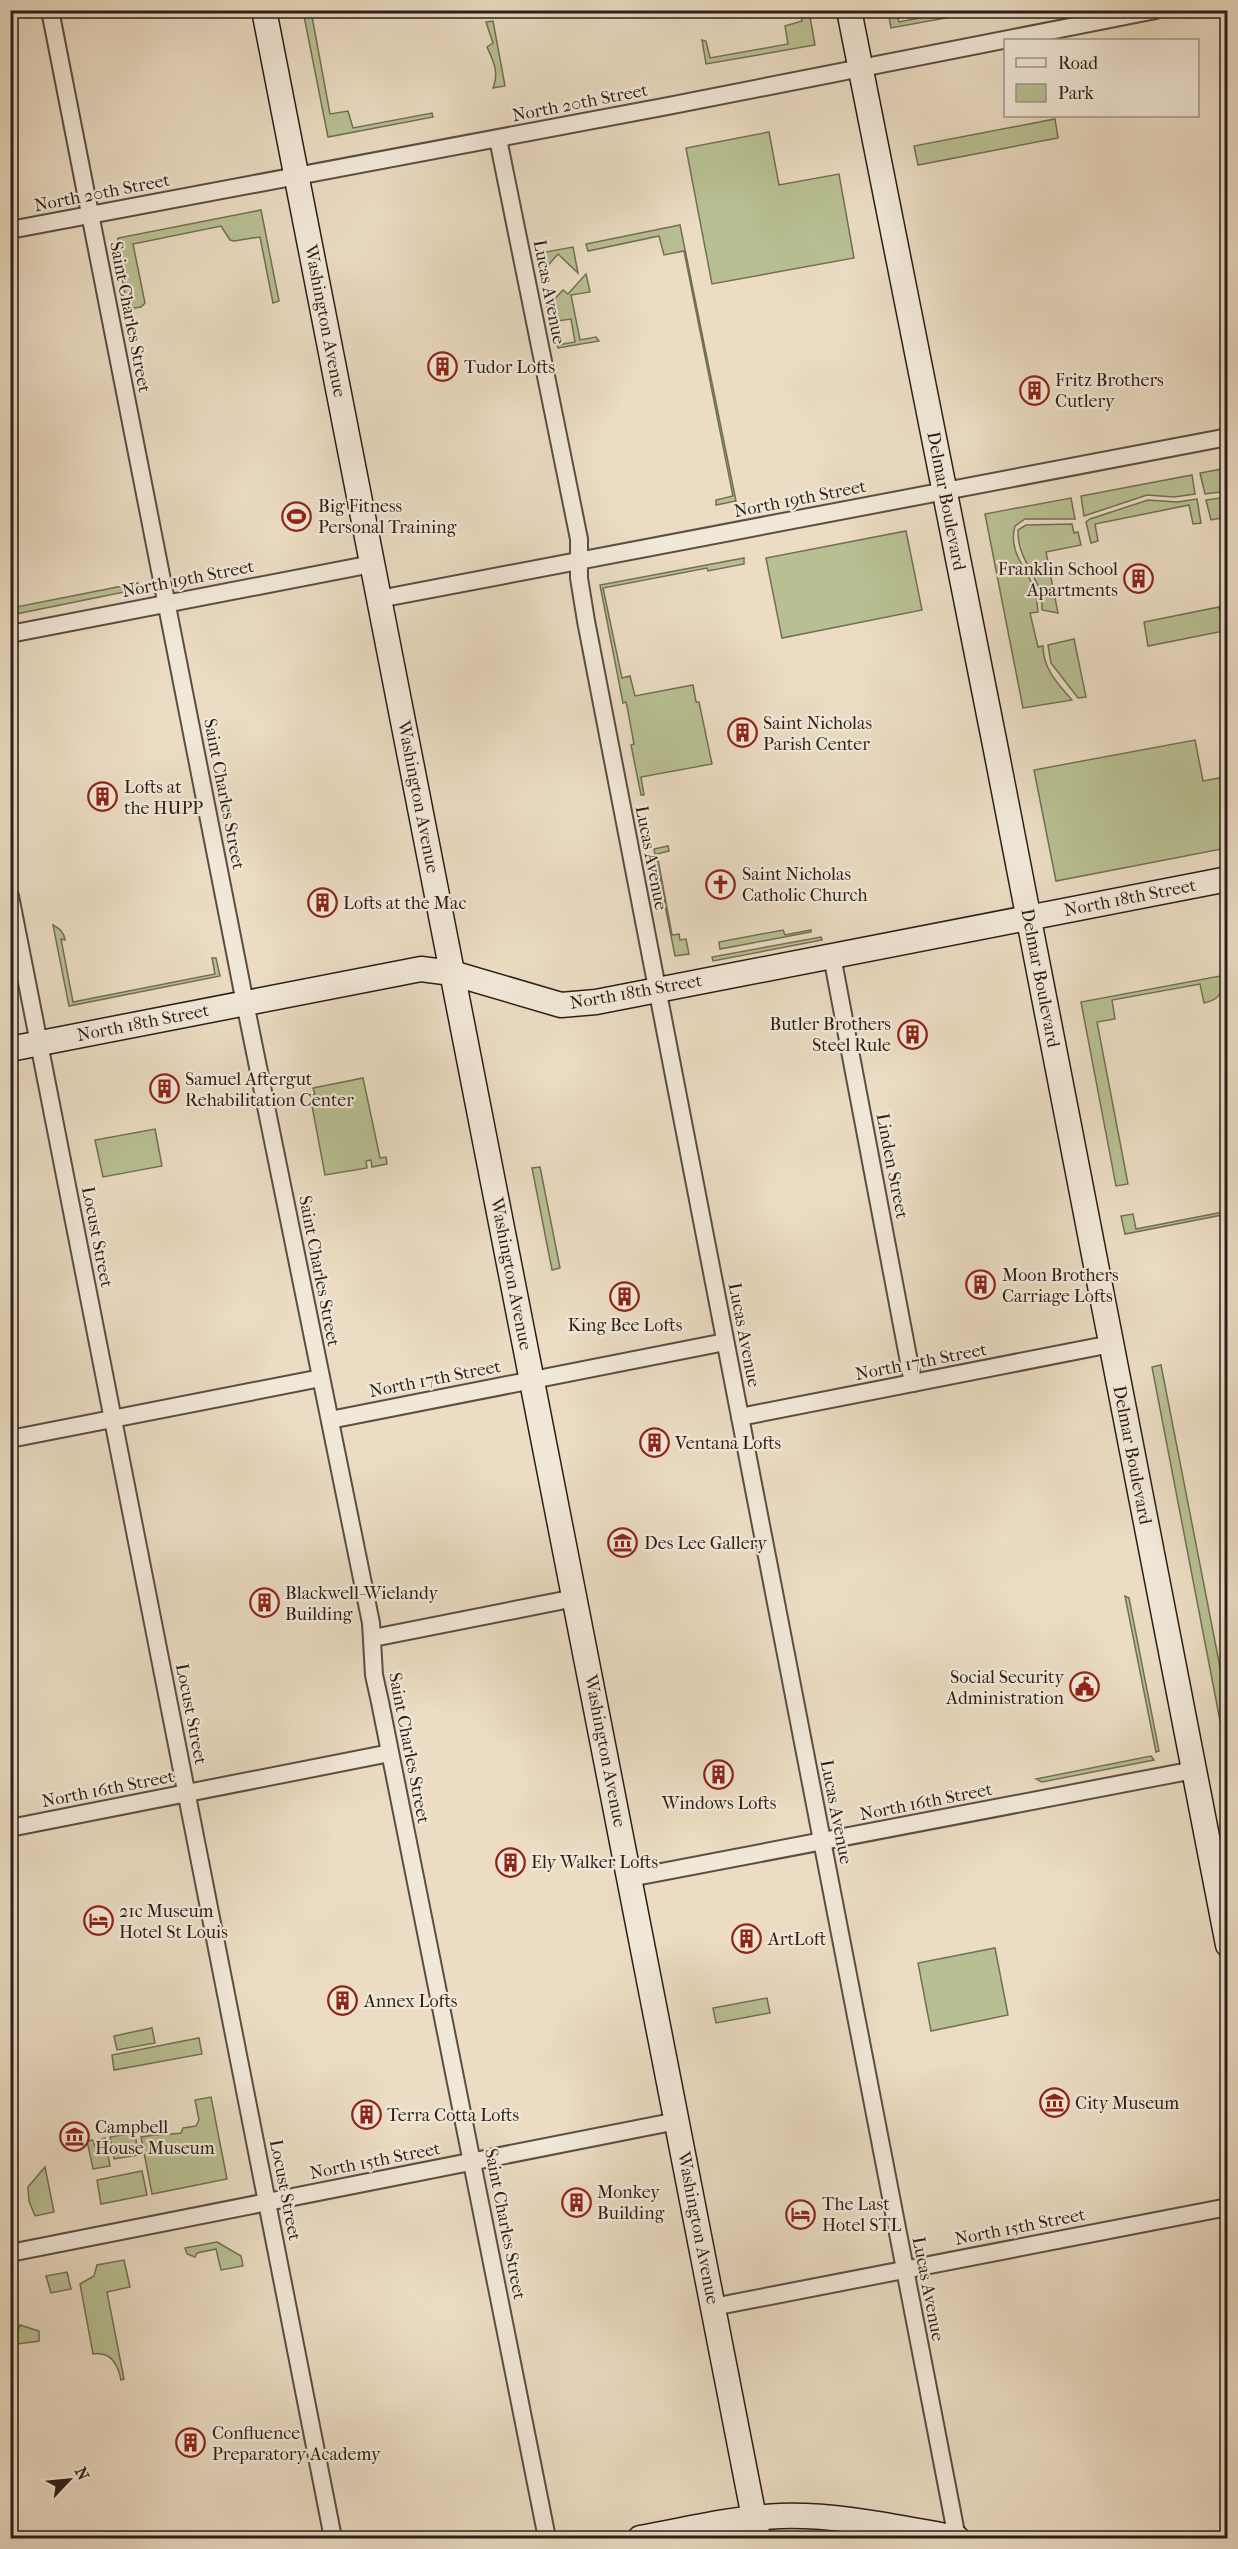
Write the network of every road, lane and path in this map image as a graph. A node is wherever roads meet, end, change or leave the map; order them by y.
1 (50, 10) edge
2 (264, 10) edge
3 (849, 10) edge
4 (1156, 10) edge
5 (1011, 39) edge
6 (1004, 40) edge
7 (860, 69) junction
8 (498, 139) junction
9 (296, 175) junction
10 (90, 215) junction
11 (10, 230) edge
12 (1227, 437) edge
13 (944, 491) junction
14 (579, 561) junction
15 (372, 564) junction
16 (379, 599) junction
17 (166, 603) junction
18 (10, 634) edge
19 (1227, 879) edge
20 (10, 896) edge
21 (1028, 918) junction
22 (832, 956) junction
23 (452, 973) junction
24 (657, 990) junction
25 (245, 1003) junction
26 (40, 1044) junction
27 (10, 1049) edge
28 (725, 1342) junction
29 (1111, 1344) junction
30 (321, 1378) junction
31 (532, 1380) junction
32 (913, 1383) junction
33 (740, 1418) junction
34 (113, 1419) junction
35 (330, 1420) junction
36 (10, 1439) edge
37 (575, 1598) junction
38 (373, 1638) junction
39 (390, 1753) junction
40 (1194, 1770) junction
41 (187, 1793) junction
42 (10, 1828) edge
43 (822, 1842) junction
44 (630, 1878) junction
45 (1227, 1945) edge
46 (677, 2121) junction
47 (472, 2162) junction
48 (267, 2202) junction
49 (1227, 2207) edge
50 (10, 2253) edge
51 (904, 2269) junction
52 (713, 2307) junction
53 (756, 2528) edge
54 (333, 2538) edge
55 (547, 2538) edge
56 (640, 2538) edge
57 (957, 2538) edge

1 - 10 street, Saint Charles Street
2 - 9 street, Washington Avenue
3 - 7 street, Delmar Boulevard
4 - 5 street, North 20th Street
6 - 7 street, North 20th Street
7 - 8 street, North 20th Street
7 - 13 street, Delmar Boulevard
8 - 9 street, North 20th Street
8 - 14 street, Lucas Avenue
9 - 10 street, North 20th Street
9 - 15 street, Washington Avenue
10 - 11 street, North 20th Street
10 - 17 street, Saint Charles Street
12 - 13 street, North 19th Street
13 - 14 street, North 19th Street
13 - 21 street, Delmar Boulevard
14 - 16 street, North 19th Street
14 - 24 street, Lucas Avenue
15 - 16 street, Washington Avenue
15 - 17 street, North 19th Street
16 - 23 street, Washington Avenue
17 - 18 street, North 19th Street
17 - 25 street, Saint Charles Street
19 - 21 street, North 18th Street
20 - 26 street, Locust Street
21 - 22 street, North 18th Street
21 - 29 street, Delmar Boulevard
22 - 24 street, North 18th Street
22 - 32 street, Linden Street
23 - 24 street, North 18th Street
23 - 25 street, North 18th Street
23 - 31 street, Washington Avenue
24 - 28 street, Lucas Avenue
25 - 26 street, North 18th Street
25 - 30 street, Saint Charles Street
26 - 27 street, North 18th Street
26 - 34 street, Locust Street
28 - 31 street, North 17th Street
28 - 33 street, Lucas Avenue
29 - 32 street, North 17th Street
29 - 40 street, Delmar Boulevard
30 - 34 street
30 - 35 street, Saint Charles Street
31 - 35 street, North 17th Street
31 - 37 street, Washington Avenue
32 - 33 street, North 17th Street
33 - 43 street, Lucas Avenue
34 - 36 street
34 - 41 street, Locust Street
35 - 38 street, Saint Charles Street
37 - 38 street
37 - 44 street, Washington Avenue
38 - 39 street, Saint Charles Street
39 - 41 street, North 16th Street
39 - 47 street, Saint Charles Street
40 - 43 street, North 16th Street
40 - 45 street, Delmar Boulevard
41 - 42 street, North 16th Street
41 - 48 street, Locust Street
43 - 44 street, North 16th Street
43 - 51 street, Lucas Avenue
44 - 46 street, Washington Avenue
46 - 47 street, North 15th Street
46 - 52 street, Washington Avenue
47 - 48 street, North 15th Street
47 - 55 street, Saint Charles Street
48 - 50 street, North 15th Street
48 - 54 street, Locust Street
49 - 51 street, North 15th Street
51 - 52 street, North 15th Street
51 - 57 street, Lucas Avenue
52 - 53 street, Washington Avenue
53 - 56 street
53 - 57 street

